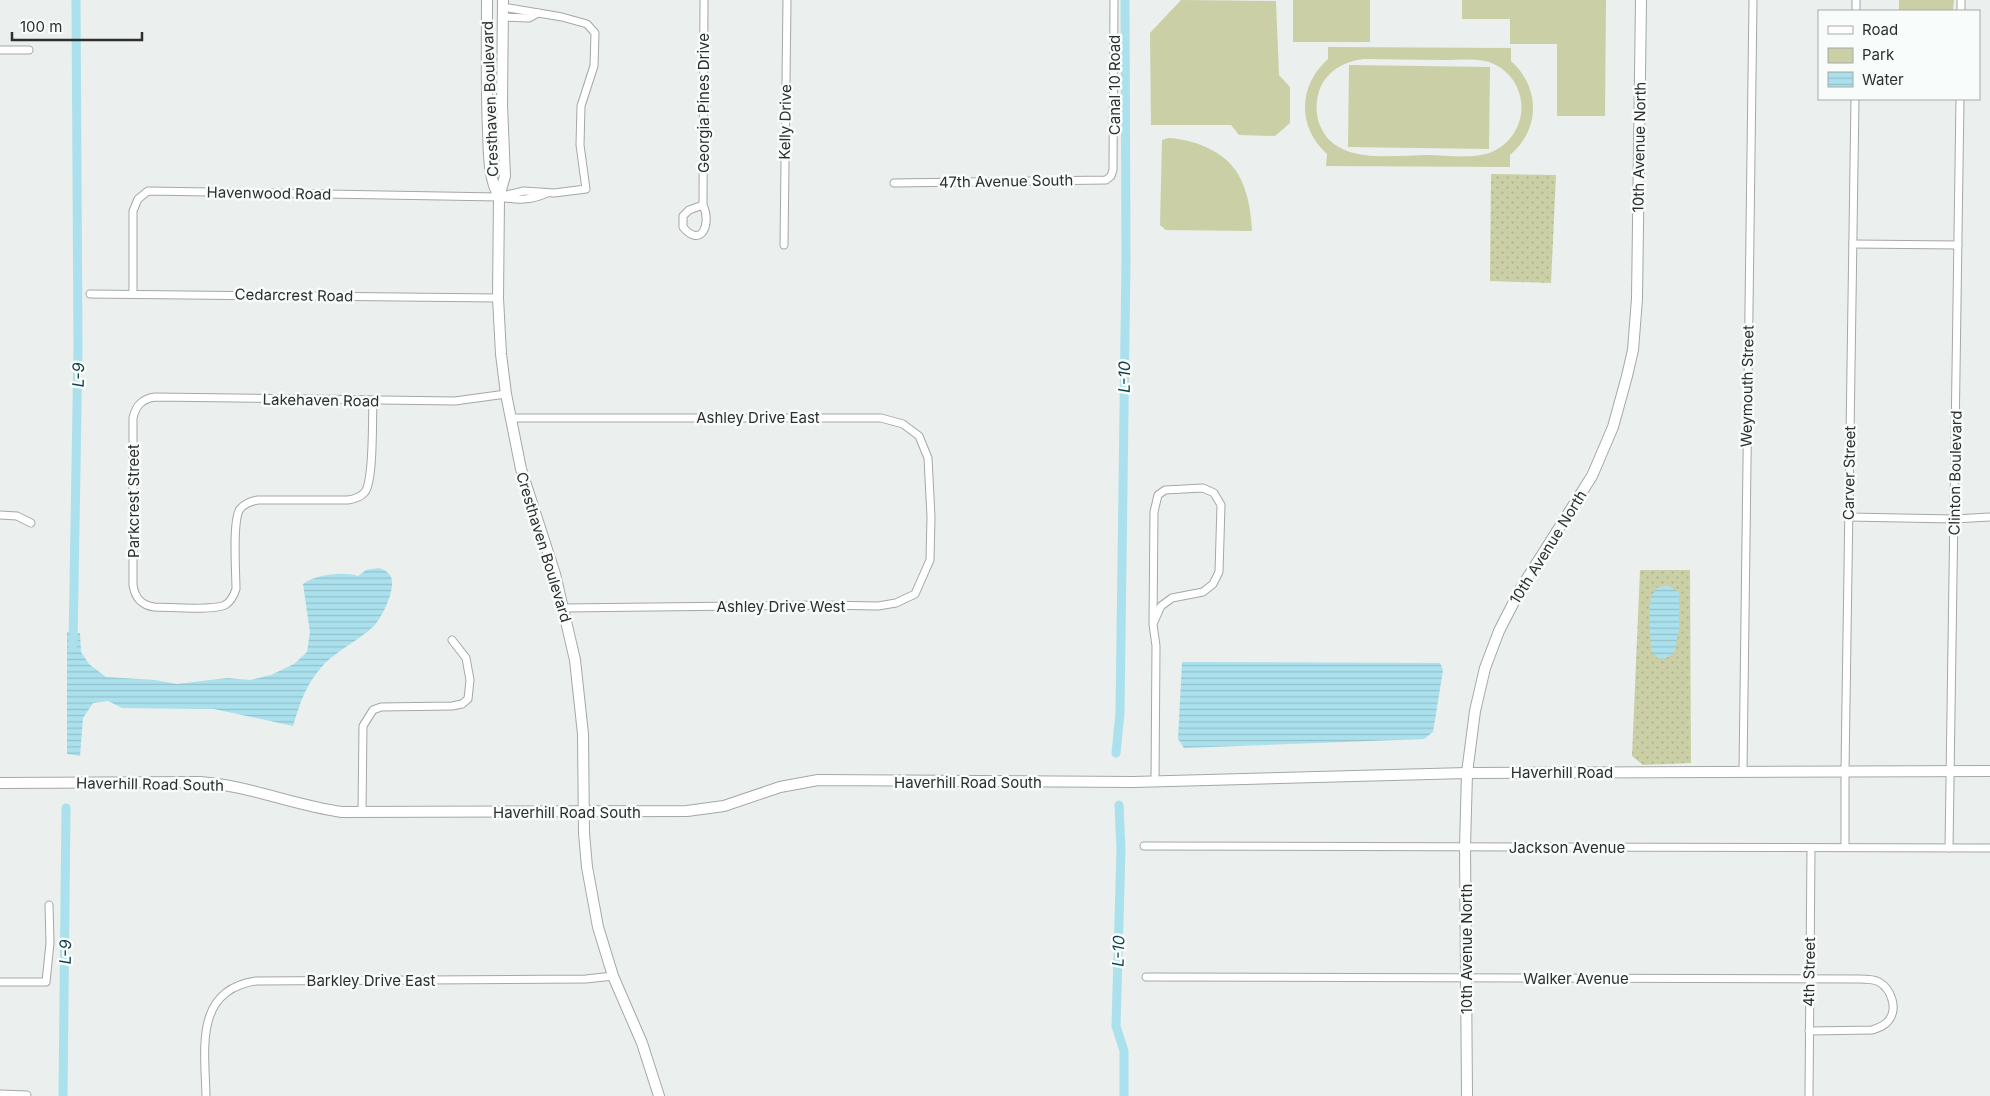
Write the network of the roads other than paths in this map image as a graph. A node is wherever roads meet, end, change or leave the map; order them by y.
1 (487, 0) edge
2 (704, 0) edge
3 (787, 0) edge
4 (1114, 0) edge
5 (1641, 0) edge
6 (1753, 0) edge
7 (503, 8) edge
8 (0, 50) edge
9 (29, 50) dead end
10 (1855, 100) edge
11 (1960, 100) edge
12 (1113, 170) joint
13 (894, 182) dead end
14 (499, 197) junction
15 (703, 205) junction
16 (1852, 244) junction
17 (784, 245) dead end
18 (1958, 245) junction
19 (90, 294) dead end
20 (133, 294) junction
21 (498, 298) junction
22 (506, 394) junction
23 (373, 401) junction
24 (138, 405) joint
25 (510, 418) junction
26 (0, 515) edge
27 (931, 517) joint
28 (1849, 517) junction
29 (1990, 517) edge
30 (1954, 519) junction
31 (31, 523) dead end
32 (564, 608) junction
33 (1153, 624) junction
34 (452, 640) dead end
35 (1845, 771) junction
36 (1950, 771) junction
37 (1990, 771) edge
38 (1742, 772) junction
39 (1467, 773) junction
40 (1133, 782) joint
41 (1155, 782) junction
42 (0, 783) edge
43 (362, 812) junction
44 (584, 812) junction
45 (1144, 846) dead end
46 (1465, 847) junction
47 (1811, 848) junction
48 (1846, 848) junction
49 (1949, 848) junction
50 (1990, 848) edge
51 (49, 905) dead end
52 (613, 976) junction
53 (1146, 977) dead end
54 (1467, 978) junction
55 (1809, 978) junction
56 (0, 982) edge
57 (1809, 1031) junction
58 (0, 1094) edge
59 (27, 1094) dead end
60 (206, 1096) edge
61 (659, 1096) edge
62 (1467, 1096) edge
63 (1809, 1096) edge

1 - 14 street, Cresthaven Boulevard
2 - 15 street, Georgia Pines Drive
3 - 17 street, Kelly Drive
4 - 12 street, Canal 10 Road
5 - 39 street, 10th Avenue North
6 - 38 street, Weymouth Street
7 - 14 street, Cresthaven Boulevard
7 - 14 street
8 - 9 street
10 - 16 street, Carver Street
11 - 18 street, Clinton Boulevard
12 - 13 street, 47th Avenue South
14 - 20 street, Havenwood Road
14 - 21 street, Cresthaven Boulevard
15 - 15 street, Georgia Pines Drive
16 - 18 street
16 - 28 street, Carver Street
18 - 30 street, Clinton Boulevard
19 - 20 street, Cedarcrest Road
20 - 21 street, Cedarcrest Road
21 - 22 street, Cresthaven Boulevard
22 - 23 street, Lakehaven Road
22 - 25 street, Cresthaven Boulevard
23 - 24 street, Lakehaven Road
23 - 24 street, Parkcrest Street
25 - 27 street, Ashley Drive East
25 - 32 street, Cresthaven Boulevard
26 - 31 street
27 - 32 street, Ashley Drive West
28 - 30 street
28 - 35 street, Carver Street
29 - 30 street
30 - 36 street, Clinton Boulevard
32 - 44 street, Cresthaven Boulevard
33 - 33 street
33 - 41 street
34 - 43 street
35 - 36 street, Haverhill Road
35 - 38 street, Haverhill Road
35 - 48 street, Carver Street
36 - 37 street, Haverhill Road
36 - 49 street, Clinton Boulevard
38 - 39 street, Haverhill Road
39 - 41 street, Haverhill Road
39 - 46 street, 10th Avenue North
40 - 41 street, Haverhill Road
40 - 44 street, Haverhill Road South
42 - 43 street, Haverhill Road South
43 - 44 street, Haverhill Road South
44 - 52 street, Cresthaven Boulevard
45 - 46 street, Jackson Avenue
46 - 47 street, Jackson Avenue
46 - 54 street, 10th Avenue North
47 - 48 street, Jackson Avenue
47 - 55 street, 4th Street
48 - 49 street, Jackson Avenue
49 - 50 street, Jackson Avenue
51 - 56 street
52 - 60 street, Barkley Drive East
52 - 61 street, Cresthaven Boulevard
53 - 54 street, Walker Avenue
54 - 55 street, Walker Avenue
54 - 62 street, 10th Avenue North
55 - 57 street, 4th Street
55 - 57 street, Walker Avenue
57 - 63 street, 4th Street
58 - 59 street

